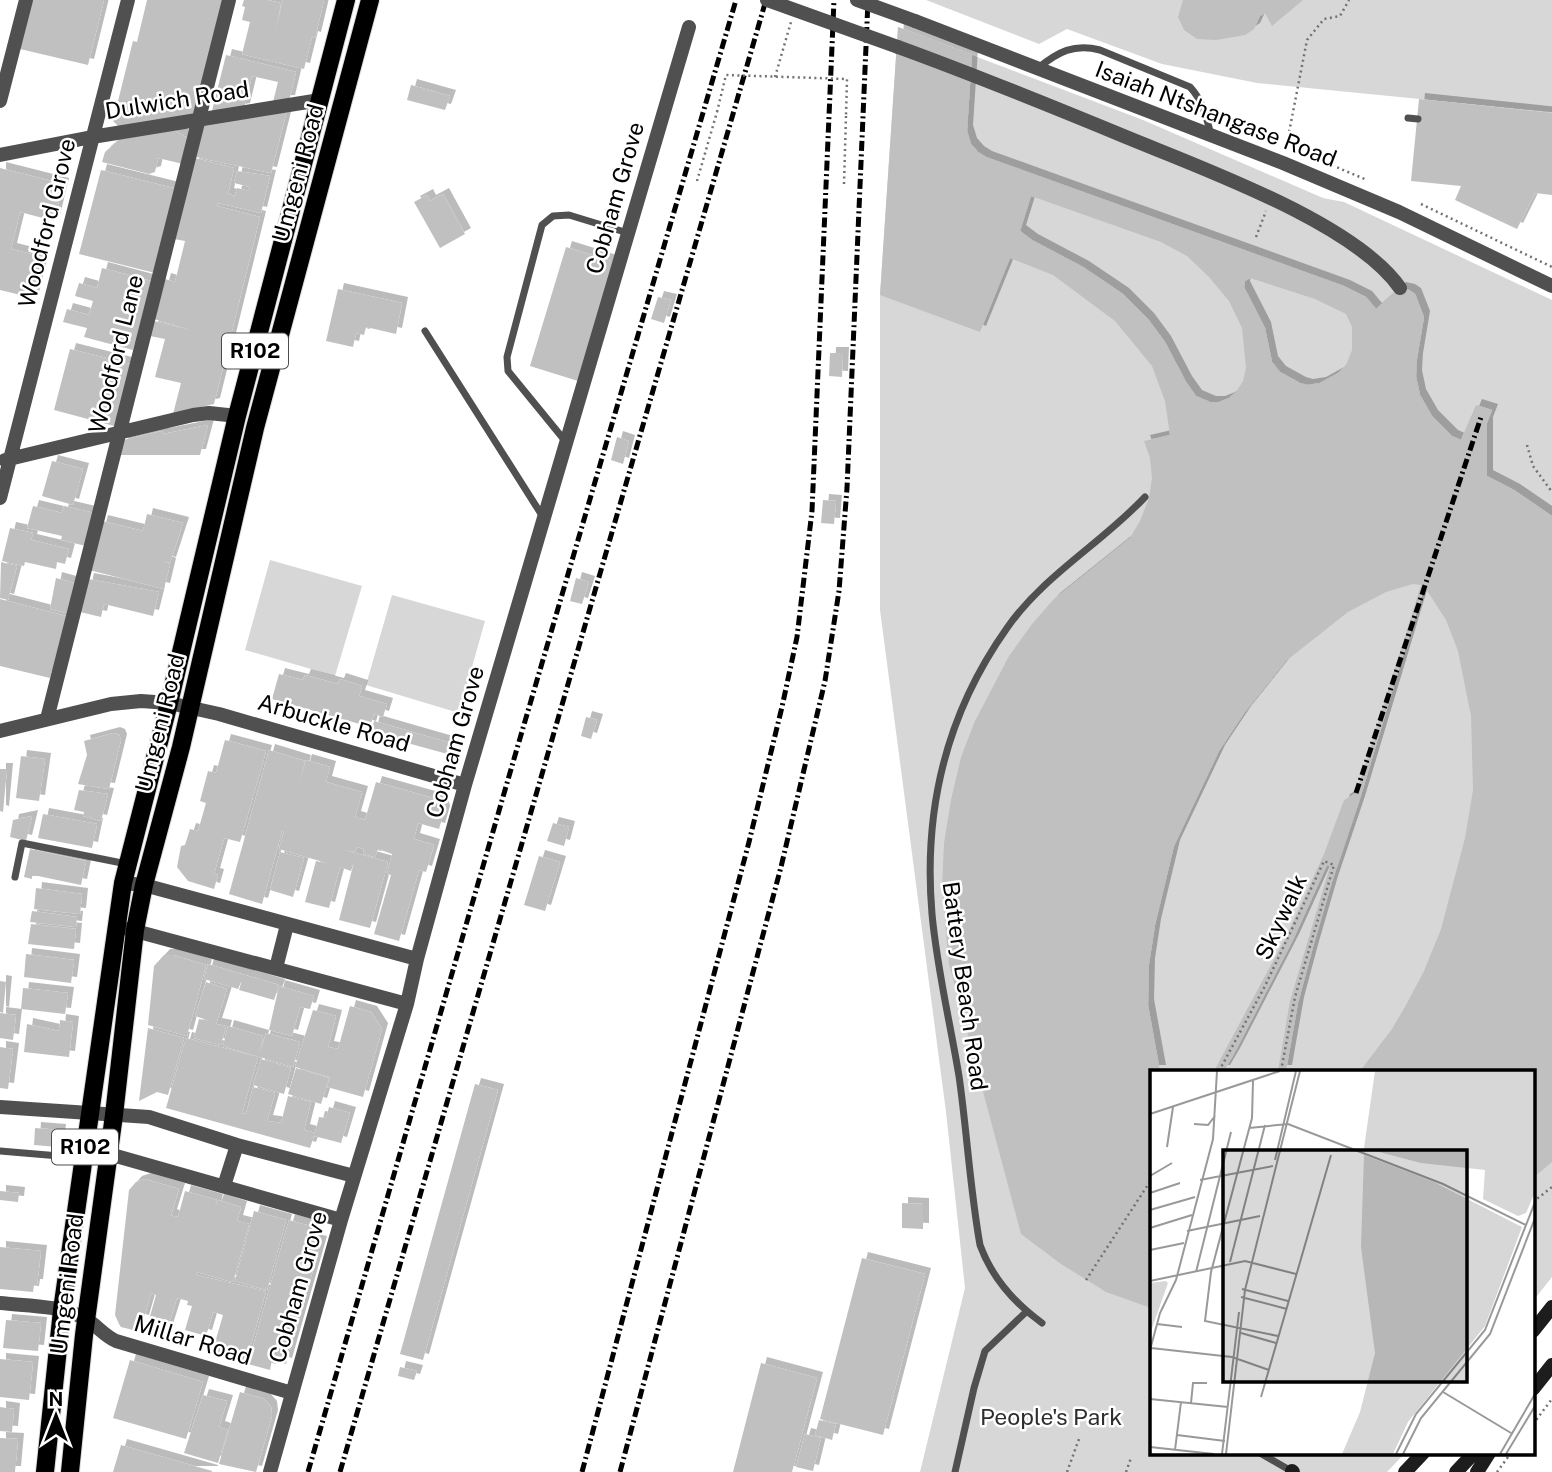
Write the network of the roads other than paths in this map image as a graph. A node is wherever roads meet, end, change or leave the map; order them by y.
1 (26, 0) edge
2 (128, 0) edge
3 (229, 0) edge
4 (346, 0) edge
5 (370, 0) edge
6 (767, 0) edge
7 (857, 0) edge
8 (689, 27) dead end
9 (1037, 68) junction
10 (320, 100) junction
11 (0, 102) edge
12 (1408, 118) dead end
13 (200, 119) junction
14 (1418, 119) dead end
15 (1211, 135) junction
16 (92, 137) junction
17 (0, 155) edge
18 (628, 233) junction
19 (1552, 286) edge
20 (1400, 288) dead end
21 (425, 331) dead end
22 (237, 416) junction
23 (119, 432) junction
24 (566, 443) junction
25 (5, 460) edge
26 (1145, 497) dead end
27 (0, 498) edge
28 (544, 519) junction
29 (170, 703) junction
30 (190, 708) junction
31 (47, 719) junction
32 (0, 731) edge
33 (465, 785) junction
34 (128, 865) junction
35 (15, 877) dead end
36 (124, 883) junction
37 (144, 885) junction
38 (287, 925) junction
39 (116, 928) junction
40 (135, 930) junction
41 (417, 959) junction
42 (276, 968) junction
43 (407, 1004) junction
44 (0, 1107) edge
45 (89, 1114) junction
46 (114, 1115) junction
47 (237, 1145) junction
48 (0, 1151) edge
49 (84, 1154) junction
50 (109, 1154) junction
51 (354, 1176) junction
52 (225, 1186) junction
53 (341, 1220) junction
54 (0, 1303) edge
55 (1552, 1307) edge
56 (62, 1310) junction
57 (1026, 1312) junction
58 (86, 1319) junction
59 (1042, 1323) dead end
60 (1534, 1330) edge
61 (1552, 1365) edge
62 (1534, 1388) edge
63 (292, 1393) junction
64 (1262, 1454) edge
65 (1422, 1454) edge
66 (1473, 1454) edge
67 (1488, 1454) edge
68 (45, 1472) edge
69 (70, 1472) edge
70 (270, 1472) edge
71 (955, 1472) edge
72 (1293, 1472) edge
73 (1405, 1472) edge
74 (1456, 1472) edge
75 (1477, 1472) edge

1 - 11 street
2 - 16 street, Woodford Grove
3 - 13 street, Woodford Lane
4 - 10 main road, Umgeni Road / R102
5 - 30 main road, Umgeni Road / R102
6 - 20 street, bridge
7 - 9 street, Isaiah Ntshangase Road, bridge
8 - 18 street, Cobham Grove
9 - 15 street, Isaiah Ntshangase Road
9 - 15 lane
10 - 13 street, Dulwich Road
10 - 22 main road, Umgeni Road / R102
12 - 14 lane
13 - 16 street, Dulwich Road
13 - 23 street, Woodford Lane
15 - 19 street, Isaiah Ntshangase Road
16 - 17 street, Dulwich Road
16 - 25 street, Woodford Grove
18 - 24 street, Cobham Grove
18 - 24 lane
21 - 28 lane
22 - 23 street
22 - 29 main road, Umgeni Road / R102
23 - 25 street
23 - 31 street, Woodford Lane
24 - 28 street, Cobham Grove
25 - 27 street, Woodford Grove
26 - 57 lane, Battery Beach Road
28 - 33 street, Cobham Grove
29 - 30 street, Arbuckle Road
29 - 31 street, Arbuckle Road
29 - 34 main road, Umgeni Road / R102
30 - 33 street, Arbuckle Road
30 - 37 main road, Umgeni Road / R102
31 - 32 street, Arbuckle Road
33 - 41 street, Cobham Grove
34 - 35 lane
34 - 36 main road, Umgeni Road / R102
36 - 37 street
36 - 39 main road, Umgeni Road / R102
37 - 38 street
37 - 40 main road, Umgeni Road / R102
38 - 41 street
38 - 42 street
39 - 40 street
39 - 45 main road, Umgeni Road / R102
40 - 42 street
40 - 46 main road, Umgeni Road / R102
41 - 43 street, Cobham Grove
42 - 43 street
43 - 51 street, Cobham Grove
44 - 45 street
45 - 46 street
45 - 49 main road, Umgeni Road / R102
46 - 47 street
46 - 50 main road, Umgeni Road / R102
47 - 51 street
47 - 52 street
48 - 49 lane
49 - 50 street
49 - 56 main road, Umgeni Road / R102
50 - 52 street
50 - 58 main road, Umgeni Road / R102
51 - 53 street, Cobham Grove
52 - 53 street
53 - 63 street, Cobham Grove
54 - 56 street, Millar Road
55 - 60 main road
56 - 58 street, Millar Road
56 - 68 main road, Umgeni Road / R102
57 - 59 lane, Battery Beach Road
57 - 71 lane
58 - 63 street, Millar Road
58 - 69 main road, Umgeni Road / R102
61 - 62 main road
63 - 70 street, Cobham Grove
64 - 72 lane
65 - 73 main road
66 - 74 main road
67 - 75 main road

